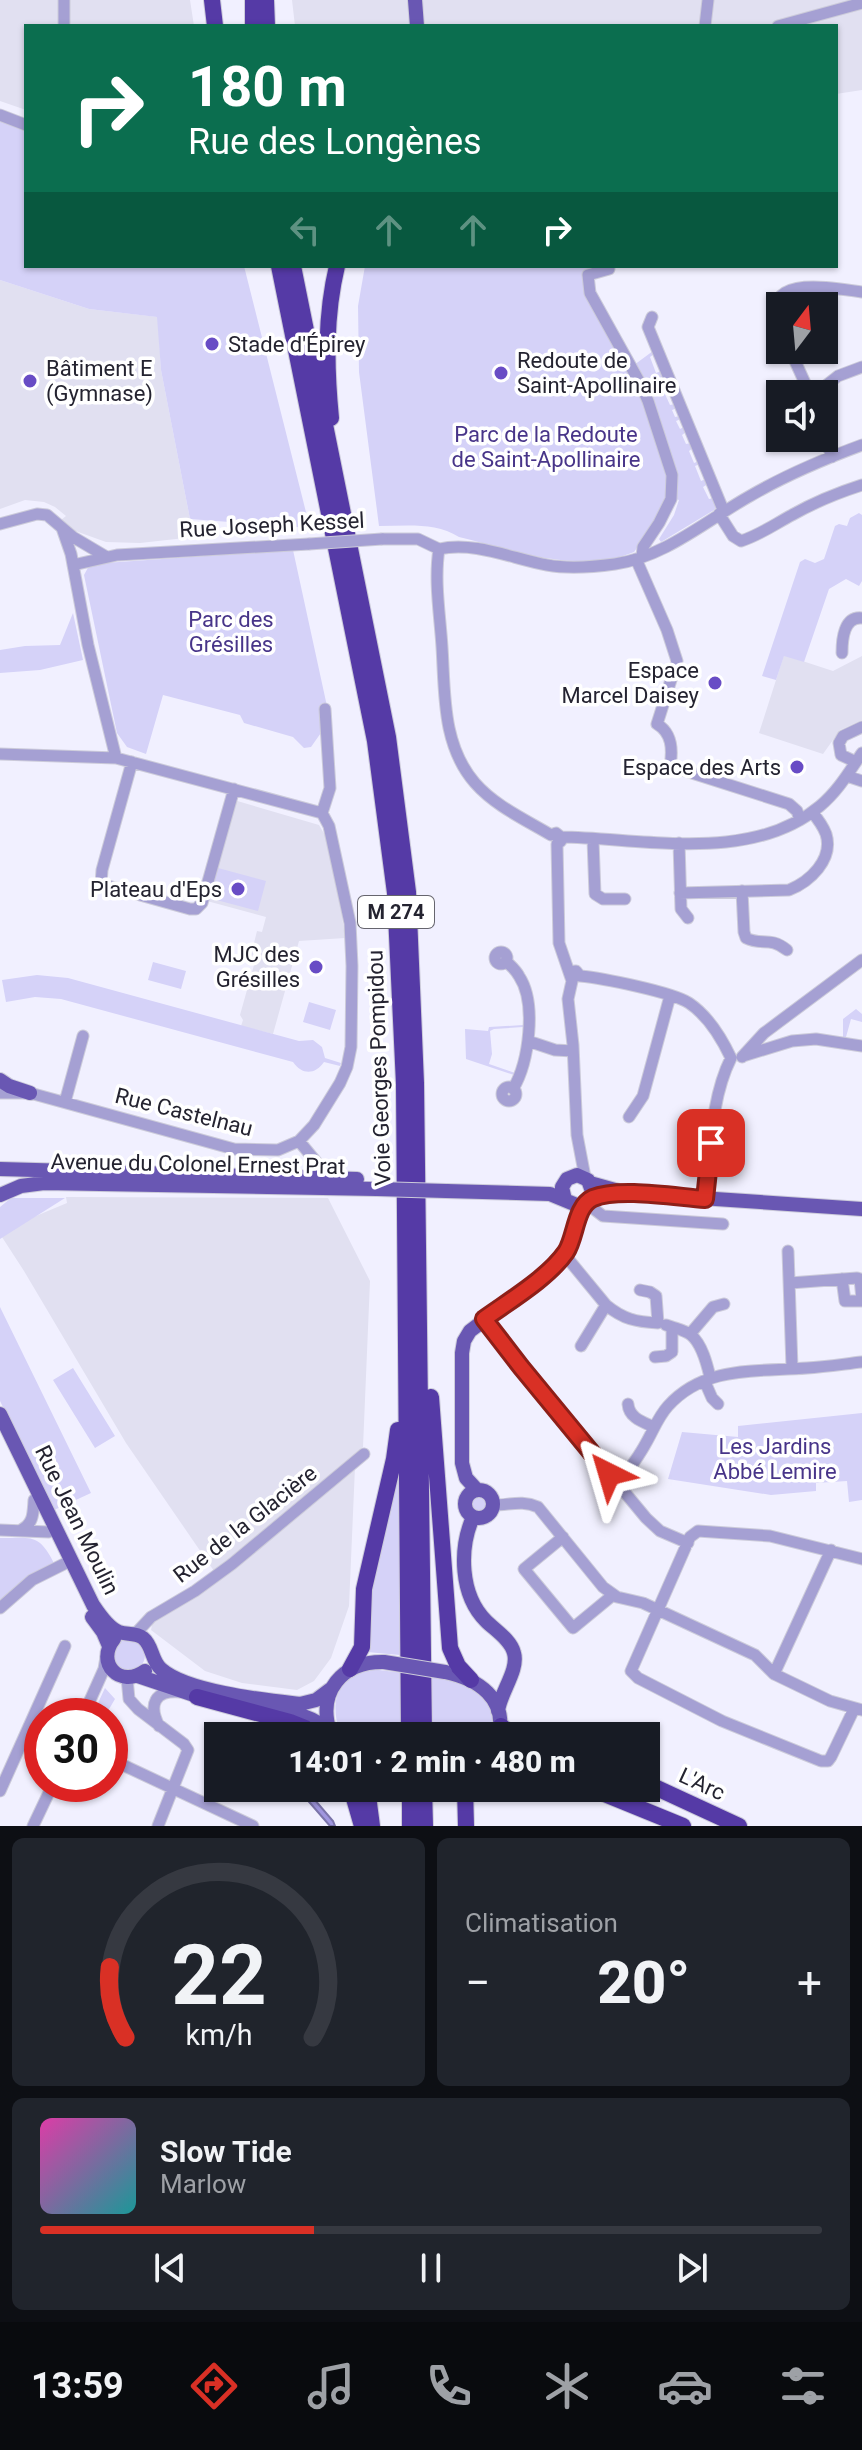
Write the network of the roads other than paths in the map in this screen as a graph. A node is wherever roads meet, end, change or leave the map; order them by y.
1 (64, 0) edge
2 (212, 0) edge
3 (253, 0) edge
4 (266, 0) edge
5 (415, 0) edge
6 (708, 0) edge
7 (862, 3) edge
8 (62, 24) edge
9 (215, 24) edge
10 (253, 24) edge
11 (267, 24) edge
12 (417, 24) edge
13 (705, 24) edge
14 (785, 24) edge
15 (0, 115) edge
16 (24, 124) edge
17 (279, 268) edge
18 (293, 268) edge
19 (337, 268) edge
20 (609, 269) dead end
21 (782, 292) edge
22 (862, 292) edge
23 (652, 317) dead end
24 (862, 367) edge
25 (832, 380) edge
26 (862, 445) edge
27 (830, 452) edge
28 (832, 457) junction
29 (862, 485) edge
30 (341, 503) junction
31 (722, 513) junction
32 (0, 524) edge
33 (62, 528) junction
34 (439, 549) junction
35 (105, 556) junction
36 (639, 558) junction
37 (72, 559) junction
38 (862, 618) edge
39 (842, 653) dead end
40 (325, 709) dead end
41 (862, 727) edge
42 (0, 754) edge
43 (859, 757) edge
44 (116, 758) junction
45 (132, 762) junction
46 (847, 776) junction
47 (862, 781) edge
48 (234, 789) junction
49 (812, 812) junction
50 (322, 813) junction
51 (800, 820) junction
52 (557, 839) junction
53 (593, 840) junction
54 (679, 843) junction
55 (742, 891) junction
56 (680, 893) junction
57 (625, 899) dead end
58 (688, 918) dead end
59 (787, 950) dead end
60 (862, 960) edge
61 (506, 961) dead end
62 (574, 977) junction
63 (670, 996) junction
64 (83, 1036) dead end
65 (528, 1041) junction
66 (862, 1046) edge
67 (573, 1051) junction
68 (736, 1057) junction
69 (0, 1080) edge
70 (513, 1089) dead end
71 (0, 1093) edge
72 (30, 1093) junction
73 (65, 1102) junction
74 (629, 1117) dead end
75 (577, 1135) junction
76 (299, 1141) junction
77 (4, 1168) edge
78 (340, 1178) junction
79 (566, 1180) junction
80 (587, 1180) junction
81 (377, 1184) junction
82 (446, 1186) junction
83 (626, 1193) junction
84 (0, 1195) edge
85 (705, 1199) junction
86 (579, 1202) junction
87 (862, 1209) edge
88 (723, 1224) dead end
89 (567, 1249) junction
90 (788, 1251) dead end
91 (420, 1276) junction
92 (842, 1279) junction
93 (790, 1283) junction
94 (640, 1290) dead end
95 (862, 1300) edge
96 (724, 1304) dead end
97 (606, 1305) junction
98 (484, 1319) junction
99 (658, 1323) junction
100 (672, 1327) junction
101 (690, 1334) junction
102 (581, 1346) dead end
103 (406, 1347) junction
104 (655, 1357) dead end
105 (862, 1362) edge
106 (792, 1367) junction
107 (707, 1380) junction
108 (628, 1404) dead end
109 (718, 1404) dead end
110 (0, 1414) edge
111 (654, 1427) junction
112 (0, 1430) edge
113 (364, 1454) dead end
114 (618, 1484) junction
115 (477, 1490) junction
116 (34, 1500) junction
117 (494, 1505) junction
118 (473, 1517) junction
119 (0, 1530) edge
120 (21, 1530) junction
121 (49, 1532) junction
122 (563, 1537) junction
123 (688, 1543) junction
124 (831, 1550) junction
125 (862, 1559) edge
126 (64, 1564) junction
127 (613, 1595) junction
128 (0, 1608) edge
129 (658, 1610) junction
130 (139, 1639) junction
131 (65, 1646) dead end
132 (108, 1651) junction
133 (350, 1669) junction
134 (513, 1671) junction
135 (774, 1674) junction
136 (129, 1677) junction
137 (474, 1681) junction
138 (332, 1688) junction
139 (191, 1695) junction
140 (92, 1697) joint
141 (42, 1698) edge
142 (858, 1709) edge
143 (290, 1722) edge
144 (325, 1722) edge
145 (409, 1722) edge
146 (424, 1722) edge
147 (501, 1722) edge
148 (503, 1722) edge
149 (160, 1726) junction
150 (24, 1737) edge
151 (128, 1767) edge
152 (172, 1788) junction
153 (660, 1789) edge
154 (0, 1791) edge
155 (44, 1802) edge
156 (355, 1802) edge
157 (369, 1802) edge
158 (410, 1802) edge
159 (424, 1802) edge
160 (465, 1802) edge
161 (624, 1802) edge
162 (33, 1826) edge
163 (158, 1826) edge
164 (253, 1826) edge
165 (362, 1826) edge
166 (372, 1826) edge
167 (410, 1826) edge
168 (425, 1826) edge
169 (466, 1826) edge
170 (683, 1826) edge
171 (739, 1826) edge

1 - 8 street
2 - 9 highway
3 - 10 highway
4 - 11 highway
5 - 12 main road
6 - 13 street
7 - 14 street
15 - 16 street
17 - 103 highway, Voie Georges Pompidou / M 274
18 - 30 highway, Voie Georges Pompidou / M 274
19 - 30 highway
20 - 36 street
21 - 22 street
23 - 31 street
24 - 25 street
26 - 28 street, Rue Joseph Kessel
27 - 28 street
28 - 31 street, Rue Joseph Kessel
29 - 31 street
30 - 91 highway, Voie Georges Pompidou / M 274
31 - 36 street, Rue Joseph Kessel
32 - 33 street
33 - 35 street
33 - 37 street
34 - 35 street, Rue Joseph Kessel, bridge
34 - 36 street, Rue Joseph Kessel
34 - 52 street
35 - 37 street, Rue Joseph Kessel
36 - 51 street
37 - 44 street
38 - 39 street
40 - 50 street
41 - 43 street
42 - 44 street
43 - 46 street
44 - 45 street
45 - 48 street
45 - 48 street
46 - 47 street
46 - 49 street
48 - 50 street
49 - 51 street
49 - 55 street
50 - 76 street
51 - 54 street
52 - 53 street
52 - 62 street
53 - 54 street
53 - 57 street
54 - 56 street
55 - 56 street
55 - 59 street
56 - 58 street
60 - 68 street
61 - 65 street
62 - 63 street
62 - 67 street
63 - 68 street
63 - 74 street
64 - 73 street
65 - 67 street
65 - 70 street
66 - 68 street
67 - 75 street
68 - 85 street
69 - 72 main road
71 - 72 street, Rue Castelnau
72 - 73 street, Rue Castelnau
73 - 76 street, Rue Castelnau
75 - 79 street
75 - 80 street
76 - 78 street
77 - 78 main road, Avenue du Colonel Ernest Prat
78 - 81 main road, Avenue du Colonel Ernest Prat
79 - 80 main road
79 - 82 main road
79 - 86 main road
80 - 83 main road
80 - 86 main road
81 - 82 main road, Avenue du Colonel Ernest Prat, bridge
81 - 84 main road, Avenue du Colonel Ernest Prat
82 - 86 main road
83 - 85 main road
83 - 86 main road
85 - 87 main road
86 - 88 street
86 - 89 main road
89 - 97 street
89 - 98 main road
90 - 93 street
91 - 137 highway
91 - 146 highway, Voie Georges Pompidou / M 274
92 - 93 street
92 - 95 street
92 - 95 street
93 - 106 street
94 - 99 street
96 - 101 street
97 - 99 street
97 - 102 street
98 - 114 street
98 - 115 main road
99 - 100 street
100 - 101 street
100 - 104 street
101 - 107 street
103 - 133 highway
103 - 145 highway, Voie Georges Pompidou / M 274
105 - 106 street
106 - 107 street
107 - 109 street
107 - 111 street
108 - 111 street
110 - 130 main road, Rue Jean Moulin
111 - 114 street
112 - 116 main road, Rue Jean Moulin
113 - 130 street, Rue de la Glacière
114 - 123 street
115 - 117 main road
115 - 118 main road
116 - 120 street
116 - 121 main road, Rue Jean Moulin
117 - 118 main road
117 - 122 street
118 - 134 main road
119 - 120 street
120 - 121 street
121 - 126 main road, Rue Jean Moulin
122 - 127 street
122 - 127 street
123 - 124 street
123 - 129 street
124 - 125 street
124 - 135 street
126 - 128 street
126 - 132 main road, Rue Jean Moulin
127 - 129 street
129 - 135 street
129 - 142 street
130 - 132 main road
130 - 136 main road
130 - 138 main road, Rue Jean Moulin
131 - 141 street
132 - 136 main road
132 - 140 street
133 - 137 main road, bridge
133 - 138 main road
134 - 137 main road
134 - 148 main road
135 - 142 street
136 - 139 main road
136 - 140 street
136 - 149 street
137 - 147 main road
138 - 144 main road
139 - 143 highway
139 - 149 street
149 - 152 street
150 - 154 street
151 - 152 street
152 - 163 street
152 - 164 street
153 - 171 highway, L'Arc
155 - 162 street
156 - 165 highway
157 - 166 highway
158 - 167 highway
159 - 168 highway
160 - 169 highway
161 - 170 highway, L'Arc

